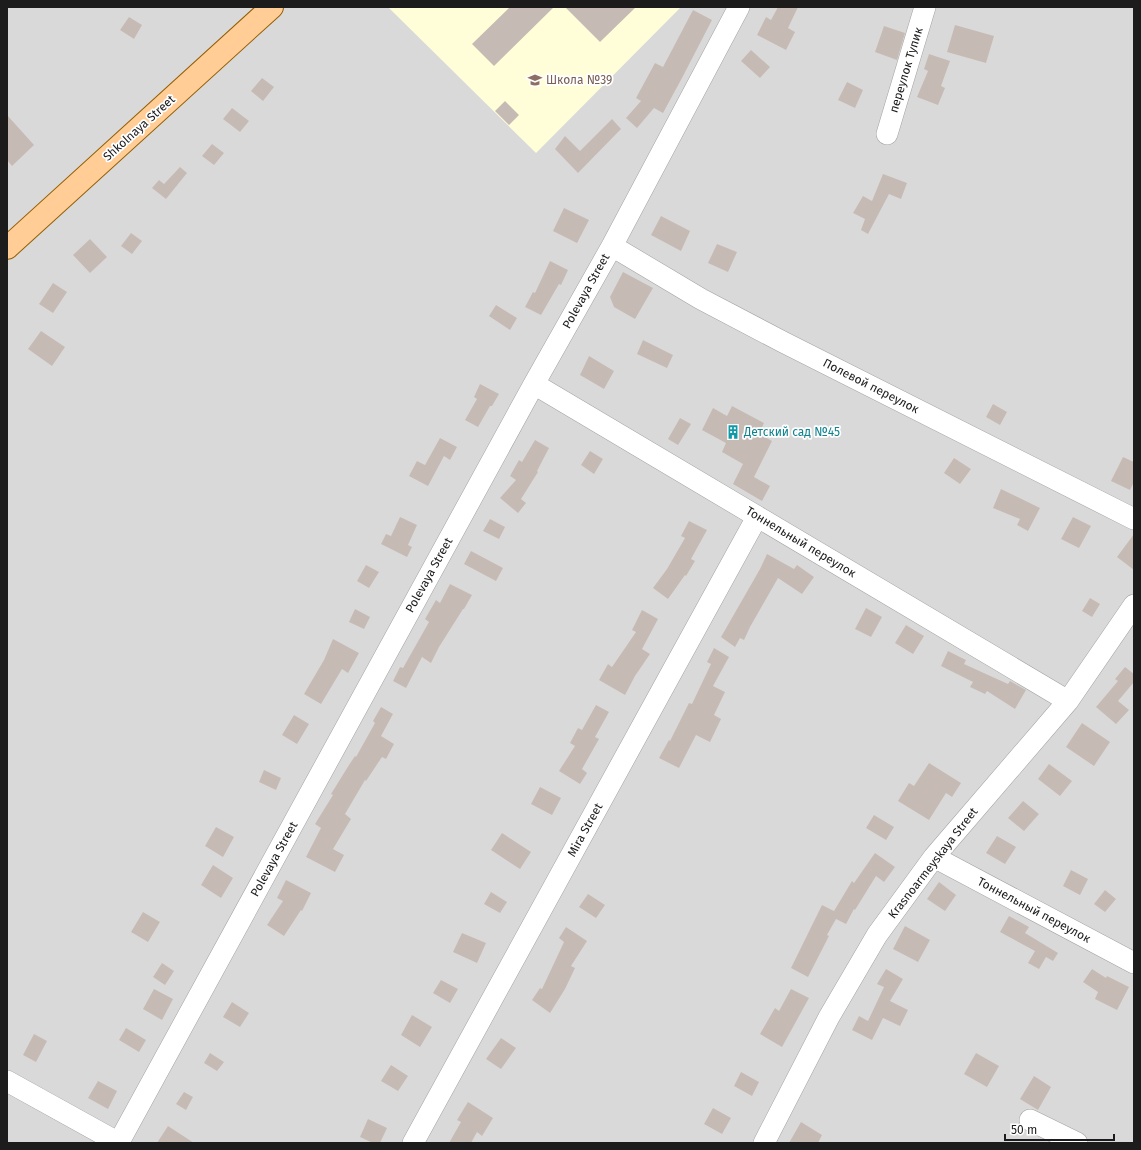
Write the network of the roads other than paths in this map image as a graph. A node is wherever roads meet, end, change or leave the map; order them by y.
1 (272, 7) edge
2 (739, 7) edge
3 (925, 7) edge
4 (887, 134) dead end
5 (612, 246) junction
6 (7, 248) edge
7 (534, 384) junction
8 (758, 517) junction
9 (1134, 519) edge
10 (1134, 605) edge
11 (1068, 701) junction
12 (934, 857) junction
13 (1134, 963) edge
14 (7, 1081) edge
15 (1030, 1120) dead end
16 (119, 1143) edge
17 (413, 1143) edge
18 (764, 1143) edge
19 (1077, 1143) edge

1 - 6 main road, Shkolnaya Street
2 - 5 street, Polevaya Street
3 - 4 street, переулок Тупик
5 - 7 street, Polevaya Street
5 - 9 street, Полевой переулок
7 - 8 street, Тоннельный переулок
7 - 16 street, Polevaya Street
8 - 11 street, Тоннельный переулок
8 - 17 street, Mira Street
10 - 11 street, Krasnoarmeyskaya Street
11 - 12 street, Krasnoarmeyskaya Street
12 - 13 street, Тоннельный переулок
12 - 18 street, Krasnoarmeyskaya Street
14 - 16 street
15 - 19 street

